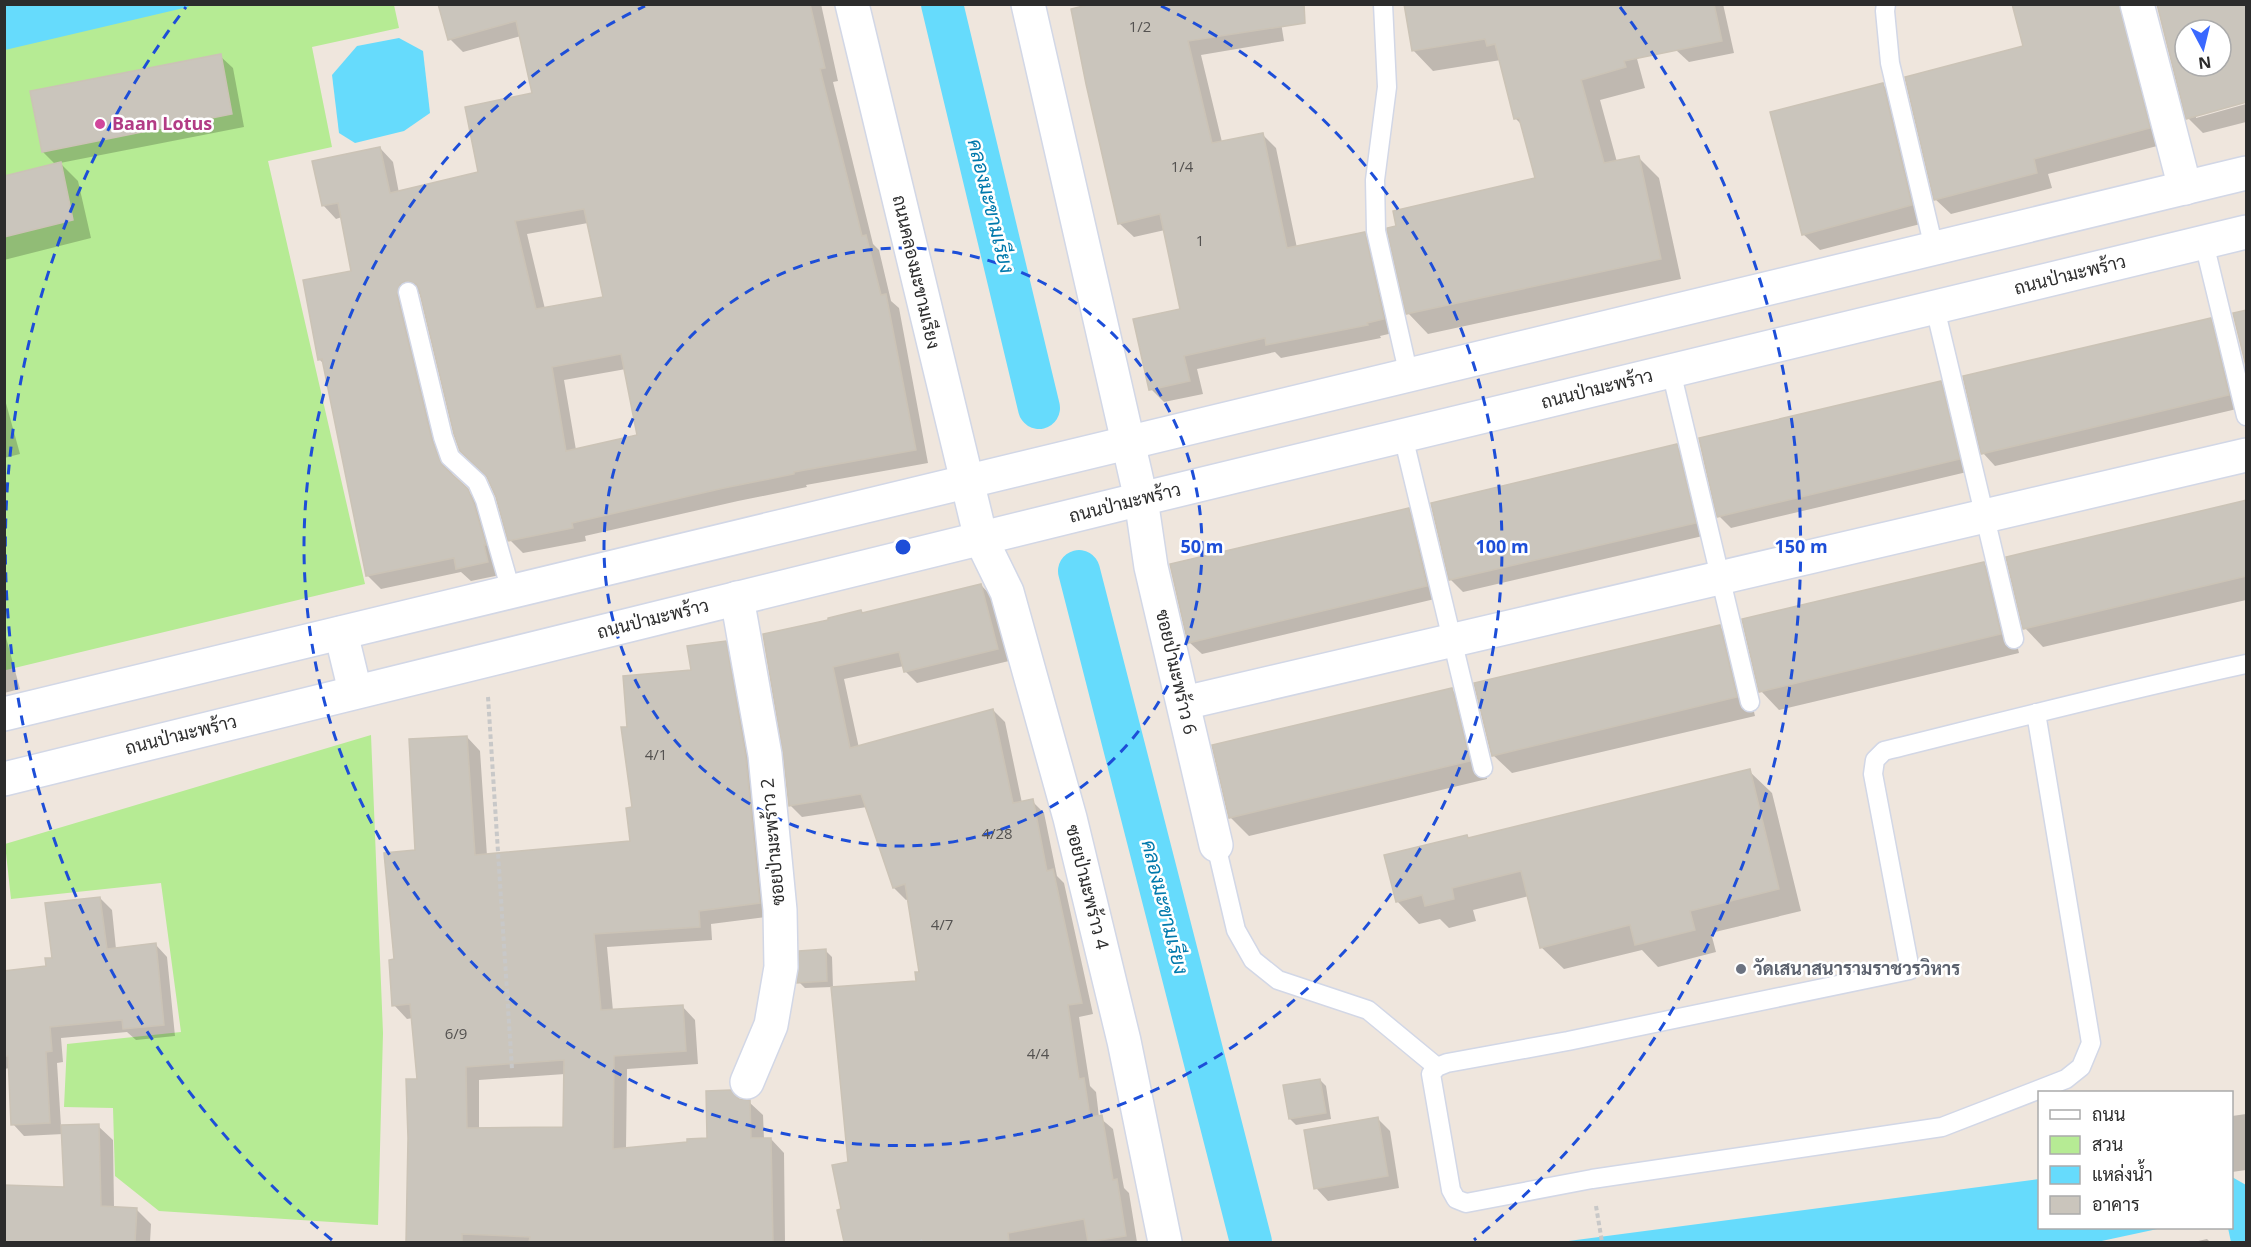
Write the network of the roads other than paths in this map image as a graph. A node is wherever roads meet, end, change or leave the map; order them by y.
1 (852, 4) edge
2 (1028, 4) edge
3 (1383, 4) edge
4 (1886, 4) edge
5 (2137, 4) edge
6 (2247, 172) edge
7 (2185, 188) junction
8 (2247, 232) edge
9 (2204, 243) junction
10 (1934, 248) junction
11 (408, 292) dead end
12 (1935, 308) junction
13 (1671, 371) junction
14 (1409, 376) junction
15 (2247, 416) edge
16 (1403, 436) junction
17 (1128, 443) junction
18 (2247, 455) edge
19 (966, 481) junction
20 (1141, 499) junction
21 (1985, 517) junction
22 (981, 539) junction
23 (1720, 578) junction
24 (511, 591) junction
25 (737, 598) junction
26 (341, 633) junction
27 (2014, 639) dead end
28 (1452, 641) junction
29 (2247, 664) edge
30 (355, 691) junction
31 (1750, 702) dead end
32 (1184, 703) junction
33 (2036, 713) junction
34 (4, 714) edge
35 (1483, 768) dead end
36 (4, 779) edge
37 (1216, 845) joint
38 (1437, 1067) junction
39 (747, 1082) dead end
40 (1165, 1242) edge

1 - 19 street, ถนนคลองมะขามเรียง
2 - 17 street
3 - 14 lane
4 - 10 lane
5 - 7 street
6 - 7 street
7 - 10 street
8 - 9 street, ถนนป่ามะพร้าว
9 - 12 street, ถนนป่ามะพร้าว
9 - 15 lane
10 - 14 street
11 - 24 lane
12 - 13 street, ถนนป่ามะพร้าว
12 - 21 lane
13 - 16 street, ถนนป่ามะพร้าว
13 - 23 lane
14 - 17 street
16 - 20 street, ถนนป่ามะพร้าว
16 - 28 lane
17 - 19 street
17 - 20 street
18 - 21 street
19 - 22 street, ถนนคลองมะขามเรียง
19 - 24 street
20 - 22 street, ถนนป่ามะพร้าว
20 - 32 street, ซอยป่ามะพร้าว 6
21 - 23 street
21 - 27 lane
22 - 25 street, ถนนป่ามะพร้าว
22 - 40 street, ซอยป่ามะพร้าว 4
23 - 28 street
23 - 31 lane
24 - 26 street
25 - 30 street, ถนนป่ามะพร้าว
25 - 39 street, ซอยป่ามะพร้าว 2
26 - 30 street
26 - 34 street
28 - 32 street
28 - 35 lane
29 - 33 lane
30 - 36 street, ถนนป่ามะพร้าว
32 - 37 street, ซอยป่ามะพร้าว 6
33 - 38 lane
33 - 38 lane
37 - 38 lane

